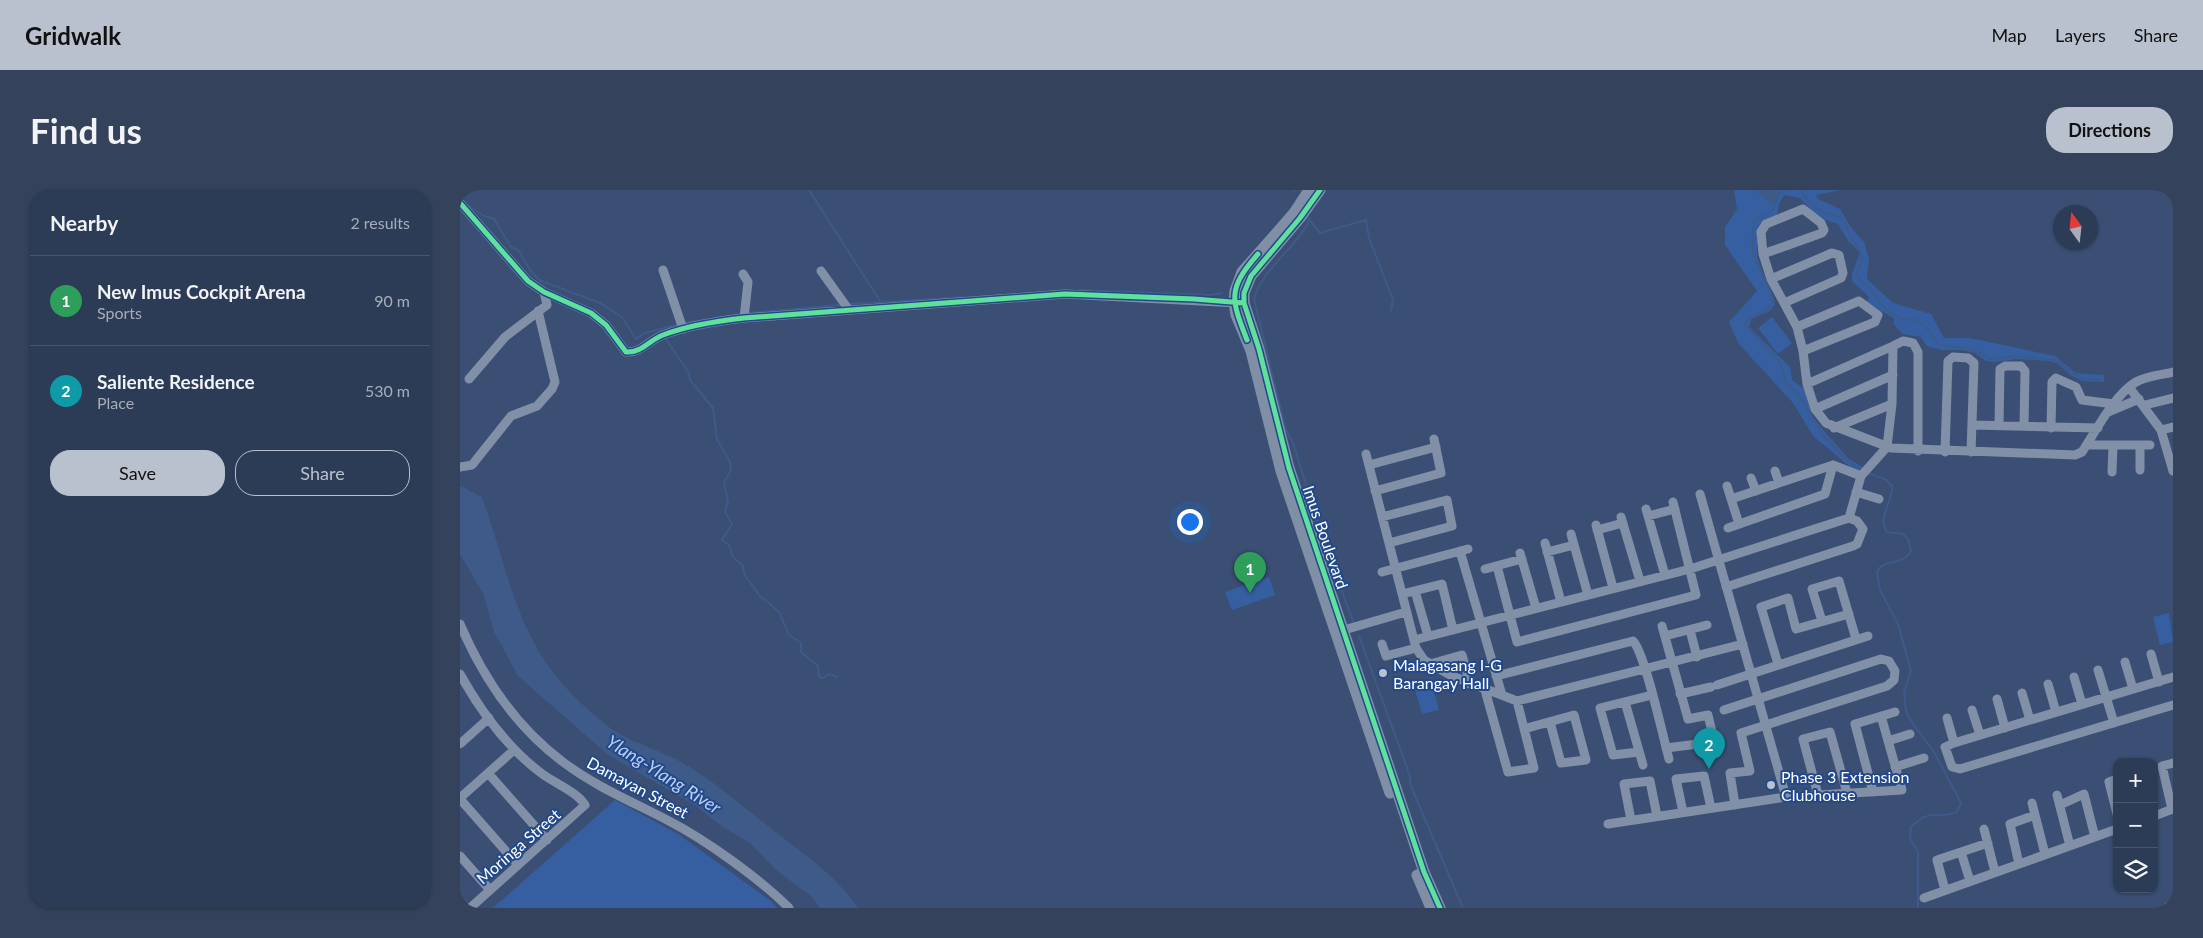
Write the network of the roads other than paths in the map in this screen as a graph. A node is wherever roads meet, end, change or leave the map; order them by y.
1 (1309, 190) edge
2 (1320, 190) edge
3 (460, 203) edge
4 (1763, 254) junction
5 (663, 270) dead end
6 (821, 271) dead end
7 (743, 274) dead end
8 (1771, 279) junction
9 (544, 292) junction
10 (1239, 303) junction
11 (1784, 303) junction
12 (849, 310) junction
13 (538, 311) junction
14 (744, 318) junction
15 (1797, 327) junction
16 (683, 329) junction
17 (1893, 346) junction
18 (1803, 351) junction
19 (2173, 372) edge
20 (1893, 375) junction
21 (469, 379) dead end
22 (1806, 384) junction
23 (2129, 387) junction
24 (2173, 398) edge
25 (2142, 402) junction
26 (1892, 404) junction
27 (2114, 404) junction
28 (1815, 409) junction
29 (2108, 412) junction
30 (1972, 424) junction
31 (1999, 425) junction
32 (2024, 426) junction
33 (2173, 427) edge
34 (1834, 428) junction
35 (2051, 428) junction
36 (2098, 428) junction
37 (2161, 430) junction
38 (2087, 444) junction
39 (2150, 445) dead end
40 (2112, 446) junction
41 (2140, 446) junction
42 (1887, 447) junction
43 (1918, 451) junction
44 (1945, 452) junction
45 (1971, 452) junction
46 (1366, 454) dead end
47 (2171, 456) edge
48 (1369, 465) junction
49 (1833, 465) junction
50 (460, 467) edge
51 (2140, 470) dead end
52 (2173, 470) edge
53 (1775, 471) dead end
54 (2112, 472) dead end
55 (1865, 473) junction
56 (1751, 478) dead end
57 (1779, 483) junction
58 (1727, 486) dead end
59 (1376, 491) junction
60 (1756, 491) junction
61 (1856, 492) junction
62 (1700, 494) dead end
63 (1731, 499) junction
64 (1879, 499) dead end
65 (1382, 517) junction
66 (1850, 518) junction
67 (1739, 524) junction
68 (1728, 528) dead end
69 (1570, 534) dead end
70 (1389, 543) junction
71 (1574, 545) junction
72 (1719, 561) junction
73 (1497, 566) junction
74 (1395, 568) junction
75 (1485, 569) dead end
76 (1690, 569) junction
77 (1382, 572) dead end
78 (1665, 575) junction
79 (1640, 581) junction
80 (1726, 587) junction
81 (1613, 588) junction
82 (1415, 591) junction
83 (1402, 594) junction
84 (1588, 595) junction
85 (1561, 602) junction
86 (1536, 608) junction
87 (1406, 612) junction
88 (1849, 614) junction
89 (1510, 615) junction
90 (1822, 621) junction
91 (1481, 622) junction
92 (460, 624) edge
93 (1706, 625) dead end
94 (1662, 626) dead end
95 (1453, 630) junction
96 (1690, 630) junction
97 (1340, 631) junction
98 (1428, 636) junction
99 (1665, 636) junction
100 (1868, 636) dead end
101 (1856, 639) junction
102 (1382, 644) dead end
103 (1415, 644) junction
104 (1742, 644) junction
105 (2151, 654) dead end
106 (1697, 657) junction
107 (1672, 662) junction
108 (2126, 662) dead end
109 (1430, 664) junction
110 (1778, 664) junction
111 (1644, 667) junction
112 (2098, 670) dead end
113 (1751, 673) junction
114 (460, 674) edge
115 (1496, 676) junction
116 (2074, 677) dead end
117 (2173, 677) edge
118 (2159, 682) junction
119 (1470, 684) junction
120 (2048, 684) dead end
121 (2133, 689) junction
122 (1485, 690) junction
123 (2022, 692) dead end
124 (1680, 694) junction
125 (1502, 695) junction
126 (1652, 695) junction
127 (2106, 697) junction
128 (1758, 698) junction
129 (1997, 699) dead end
130 (1517, 700) junction
131 (1625, 702) junction
132 (2082, 704) junction
133 (2173, 706) edge
134 (1724, 710) dead end
135 (1972, 710) dead end
136 (1894, 712) dead end
137 (2056, 712) junction
138 (1881, 716) junction
139 (489, 718) junction
140 (1947, 718) dead end
141 (2030, 720) junction
142 (1550, 722) junction
143 (2114, 723) junction
144 (1766, 725) junction
145 (2005, 728) junction
146 (1524, 729) junction
147 (1910, 734) dead end
148 (1980, 735) junction
149 (1888, 741) junction
150 (1714, 742) junction
151 (1954, 743) junction
152 (460, 744) edge
153 (1666, 748) junction
154 (514, 750) junction
155 (1639, 752) junction
156 (1717, 753) dead end
157 (1669, 758) dead end
158 (1924, 758) dead end
159 (2173, 763) edge
160 (1643, 765) dead end
161 (1895, 767) junction
162 (488, 773) junction
163 (2113, 780) edge
164 (1873, 792) junction
165 (1846, 793) junction
166 (1818, 795) junction
167 (2057, 795) dead end
168 (1786, 797) junction
169 (460, 798) edge
170 (2113, 798) edge
171 (2032, 803) dead end
172 (1735, 805) junction
173 (2060, 805) junction
174 (1711, 808) junction
175 (2173, 809) edge
176 (1683, 812) junction
177 (2035, 815) junction
178 (2158, 815) edge
179 (1657, 816) junction
180 (1631, 820) junction
181 (1608, 824) dead end
182 (1984, 829) dead end
183 (2113, 830) edge
184 (2095, 837) junction
185 (547, 840) junction
186 (1988, 843) junction
187 (2070, 846) junction
188 (1961, 852) junction
189 (2045, 854) junction
190 (460, 856) edge
191 (2019, 864) junction
192 (518, 865) junction
193 (1995, 872) junction
194 (1970, 881) junction
195 (490, 890) junction
196 (1944, 890) junction
197 (1924, 898) dead end
198 (470, 908) edge
199 (789, 908) edge
200 (1431, 908) edge
201 (1440, 908) edge

1 - 10 main road, Imus Boulevard
2 - 10 main road, Imus Boulevard
3 - 9 street
4 - 4 street
4 - 8 street
5 - 16 street
6 - 12 street
7 - 14 street
8 - 11 street
8 - 11 street
9 - 13 street
9 - 16 street
10 - 12 street
10 - 97 main road, Imus Boulevard
11 - 15 street
12 - 14 street
13 - 21 street
13 - 50 street
14 - 16 street
15 - 18 street
15 - 18 street
17 - 20 street
17 - 22 street
17 - 43 street
18 - 22 street
19 - 23 street
20 - 26 street
20 - 28 street
22 - 28 street
23 - 25 street
23 - 27 street
24 - 25 street
25 - 29 street
25 - 37 street
26 - 34 street
26 - 42 street
27 - 29 street
27 - 35 street
28 - 34 street
29 - 36 street
30 - 31 street
30 - 44 street
30 - 45 street
31 - 32 street
31 - 32 street
32 - 35 street
33 - 37 street
34 - 42 street
35 - 36 street
36 - 38 street
37 - 47 street
38 - 40 street
38 - 45 street
39 - 41 street
40 - 41 street
40 - 54 street
41 - 51 street
42 - 43 street
42 - 55 street
43 - 44 street
44 - 45 street
46 - 48 street
47 - 52 street
48 - 59 street
48 - 59 street
49 - 55 street
49 - 57 street
49 - 67 street
53 - 57 street
55 - 61 street
56 - 60 street
57 - 60 street
58 - 63 street
59 - 65 street
60 - 63 street
61 - 64 street
61 - 66 street
62 - 72 street
63 - 67 street
65 - 70 street
65 - 70 street
66 - 72 street
66 - 80 street
67 - 68 street
69 - 71 street
70 - 74 street
71 - 84 street
71 - 85 street
72 - 76 street
72 - 80 street
73 - 75 street
73 - 86 street
73 - 89 street
74 - 77 street
74 - 83 street
74 - 91 street
76 - 78 street
76 - 78 street
76 - 89 street
78 - 79 street
79 - 81 street
79 - 81 street
80 - 104 street
81 - 84 street
82 - 83 street
82 - 95 street
82 - 98 street
83 - 87 street
84 - 85 street
85 - 86 street
86 - 89 street
87 - 97 street
87 - 103 street
88 - 90 street
88 - 90 street
88 - 101 street
89 - 91 street
90 - 110 street
91 - 95 street
91 - 115 street
92 - 199 street, Damayan Street
93 - 96 street
94 - 99 street
95 - 98 street
96 - 99 street
96 - 106 street
97 - 200 main road, Imus Boulevard
97 - 201 main road, Imus Boulevard
98 - 103 street
99 - 107 street
100 - 101 street
101 - 110 street
102 - 103 street
103 - 109 street
104 - 106 street
104 - 113 street
105 - 118 street
106 - 107 street
107 - 111 street
107 - 124 street
108 - 121 street
109 - 119 street
109 - 119 street
110 - 113 street
111 - 115 street
111 - 126 street
111 - 130 street
112 - 127 street
113 - 124 street
113 - 128 street
114 - 139 street
115 - 125 street
116 - 132 street
117 - 118 street
118 - 121 street
119 - 122 street
120 - 137 street
121 - 127 street
122 - 125 street
122 - 146 street
123 - 141 street
124 - 150 street
125 - 130 street
126 - 131 street
126 - 153 street
127 - 132 street
127 - 143 street
128 - 134 street
128 - 144 street
128 - 144 street
129 - 145 street
130 - 146 street
131 - 155 street
131 - 155 street
132 - 137 street
133 - 143 street
135 - 148 street
136 - 138 street
137 - 141 street
138 - 149 street
138 - 164 street
139 - 152 street
139 - 154 street
140 - 151 street
141 - 145 street
142 - 142 street
142 - 146 street
143 - 151 street
144 - 168 street
144 - 172 street
145 - 148 street
147 - 149 street
148 - 151 street
149 - 161 street
150 - 153 street
150 - 156 street
153 - 157 street
154 - 162 street
154 - 185 street, Moringa Street
155 - 160 street
158 - 161 street
159 - 175 street
161 - 164 street
162 - 169 street
162 - 185 street
163 - 170 street
164 - 165 street
165 - 166 street
165 - 166 street
166 - 168 street
167 - 173 street
168 - 172 street
169 - 192 street
171 - 177 street
172 - 174 street
173 - 184 street
173 - 187 street
174 - 176 street
174 - 176 street
175 - 178 street
176 - 179 street
177 - 189 street
177 - 191 street
179 - 180 street
179 - 180 street
180 - 181 street
182 - 186 street
183 - 184 street
184 - 187 street
185 - 192 street, Moringa Street
186 - 188 street
186 - 193 street
187 - 189 street
188 - 194 street
188 - 196 street
189 - 191 street
190 - 195 street
191 - 193 street
192 - 195 street, Moringa Street
193 - 194 street
194 - 196 street
195 - 198 street, Moringa Street
196 - 197 street

